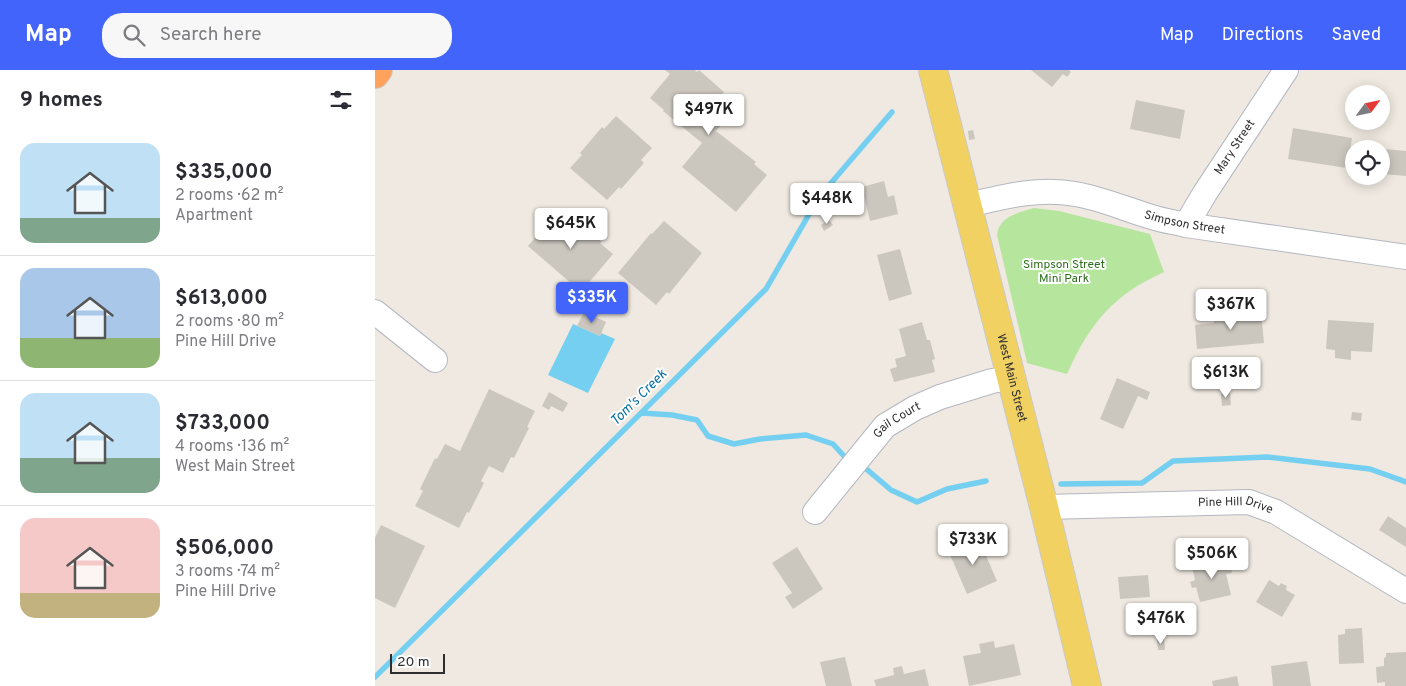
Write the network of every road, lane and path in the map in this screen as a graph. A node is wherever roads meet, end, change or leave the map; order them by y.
1 (378, 70) edge
2 (933, 70) edge
3 (1286, 70) edge
4 (375, 74) edge
5 (968, 205) junction
6 (1186, 225) junction
7 (1406, 257) edge
8 (375, 312) edge
9 (435, 360) dead end
10 (1011, 378) junction
11 (1044, 506) junction
12 (815, 512) dead end
13 (1406, 591) edge
14 (1087, 686) edge

1 - 4 highway
2 - 5 main road, West Main Street
3 - 6 street, Mary Street
5 - 6 street, Simpson Street
5 - 10 main road, West Main Street
6 - 7 street, Simpson Street
8 - 9 street
10 - 11 main road, West Main Street
10 - 12 street, Gail Court
11 - 13 street, Pine Hill Drive
11 - 14 main road, West Main Street

